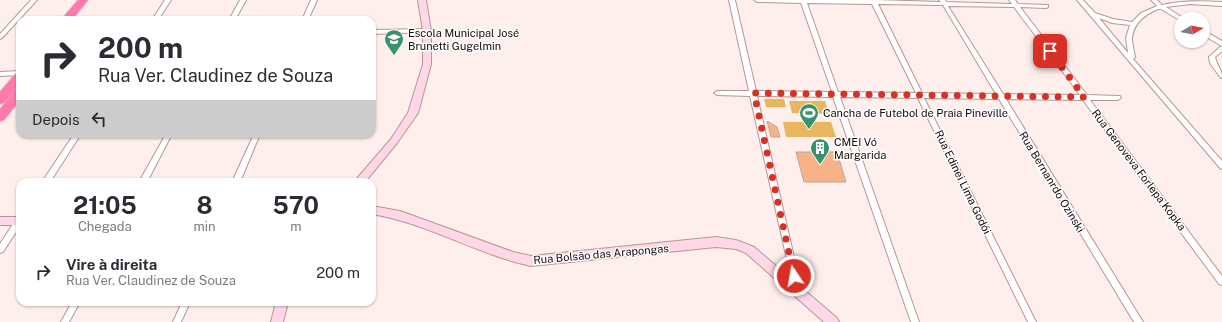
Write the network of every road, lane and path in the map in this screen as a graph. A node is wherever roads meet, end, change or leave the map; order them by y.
1 (34, 0) edge
2 (82, 0) edge
3 (93, 0) edge
4 (168, 0) edge
5 (243, 0) edge
6 (314, 0) edge
7 (422, 0) edge
8 (732, 0) edge
9 (758, 0) edge
10 (1080, 0) edge
11 (1154, 0) edge
12 (803, 1) edge
13 (874, 2) edge
14 (943, 2) edge
15 (1015, 3) edge
16 (1222, 4) edge
17 (1046, 6) dead end
18 (1160, 6) junction
19 (1092, 14) junction
20 (1174, 15) edge
21 (20, 16) edge
22 (69, 16) edge
23 (81, 16) edge
24 (158, 16) edge
25 (234, 16) edge
26 (307, 16) edge
27 (16, 20) edge
28 (1132, 24) junction
29 (427, 31) junction
30 (376, 32) edge
31 (1210, 36) edge
32 (0, 38) edge
33 (1222, 44) edge
34 (1222, 48) edge
35 (1133, 61) junction
36 (0, 74) edge
37 (16, 74) edge
38 (1222, 76) edge
39 (16, 79) edge
40 (717, 93) dead end
41 (754, 93) junction
42 (836, 95) junction
43 (920, 96) junction
44 (1000, 96) junction
45 (16, 97) edge
46 (1084, 97) junction
47 (1118, 98) dead end
48 (0, 100) edge
49 (0, 117) edge
50 (75, 138) edge
51 (167, 138) edge
52 (254, 138) edge
53 (1222, 166) edge
54 (49, 178) edge
55 (144, 178) edge
56 (238, 178) edge
57 (362, 178) edge
58 (376, 211) edge
59 (16, 220) edge
60 (0, 221) edge
61 (16, 226) edge
62 (0, 250) edge
63 (1222, 282) edge
64 (798, 292) junction
65 (74, 306) edge
66 (184, 306) edge
67 (281, 306) edge
68 (65, 322) edge
69 (177, 322) edge
70 (278, 322) edge
71 (833, 322) edge
72 (915, 322) edge
73 (1032, 322) edge
74 (1138, 322) edge

1 - 21 street
2 - 22 highway
3 - 23 highway
4 - 24 street
5 - 25 street
6 - 26 street
7 - 29 street
8 - 41 street
9 - 12 street
10 - 19 street
11 - 18 street
12 - 13 street
12 - 42 street
13 - 14 street
13 - 43 street, Rua Edinei Lima Godói
14 - 15 street
14 - 44 street, Rua Bernanrdo Ozinski
15 - 17 street
15 - 46 street, Rua Genoveva Forlepa Kopka
16 - 18 street
18 - 20 street
18 - 28 street
19 - 28 street
19 - 35 street
27 - 32 street
28 - 35 street
29 - 30 street
29 - 57 street
31 - 33 street
34 - 38 street
35 - 53 street
36 - 37 street
39 - 48 highway
40 - 41 street
41 - 42 street
41 - 64 street
42 - 43 street
42 - 72 street
43 - 44 street
43 - 73 street, Rua Edinei Lima Godói
44 - 46 street
44 - 74 street, Rua Bernanrdo Ozinski
45 - 49 highway
46 - 47 street
46 - 63 street, Rua Genoveva Forlepa Kopka
50 - 54 street
51 - 55 street
52 - 56 street
58 - 64 street, Rua Bolsão das Arapongas
59 - 60 street
61 - 62 street
64 - 71 street, Rua Bolsão das Arapongas
65 - 68 street
66 - 69 street
67 - 70 street

